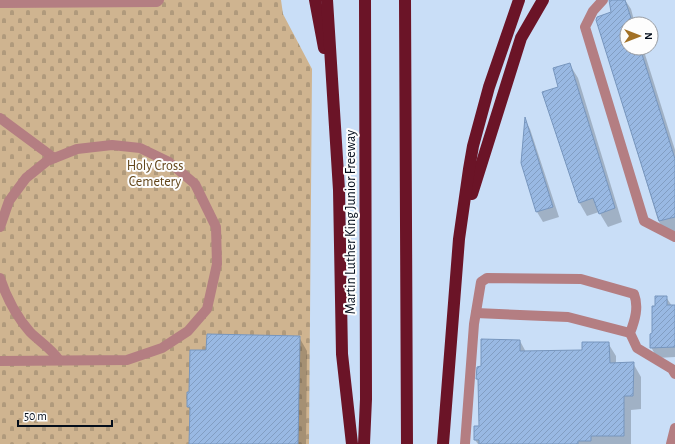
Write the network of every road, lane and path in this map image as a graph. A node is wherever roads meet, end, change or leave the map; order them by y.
1 (159, 0) edge
2 (315, 0) edge
3 (327, 0) edge
4 (365, 0) edge
5 (405, 0) edge
6 (519, 0) edge
7 (543, 0) edge
8 (603, 0) edge
9 (0, 3) edge
10 (0, 118) edge
11 (336, 143) junction
12 (54, 158) junction
13 (0, 227) edge
14 (675, 237) edge
15 (459, 239) junction
16 (0, 278) edge
17 (476, 313) junction
18 (630, 333) junction
19 (59, 360) junction
20 (0, 361) edge
21 (675, 374) edge
22 (675, 428) edge
23 (352, 444) edge
24 (364, 444) edge
25 (407, 444) edge
26 (443, 444) edge
27 (465, 444) edge
28 (671, 444) edge

1 - 9 lane
2 - 11 highway
3 - 11 highway
4 - 24 highway, Martin Luther King Junior Freeway
5 - 25 highway
6 - 15 highway
7 - 15 highway
8 - 14 lane
10 - 12 lane
11 - 23 highway
12 - 13 lane
12 - 19 lane
15 - 26 highway
16 - 19 lane
17 - 18 lane
17 - 18 lane
17 - 27 lane
18 - 21 lane
19 - 20 lane
22 - 28 lane

